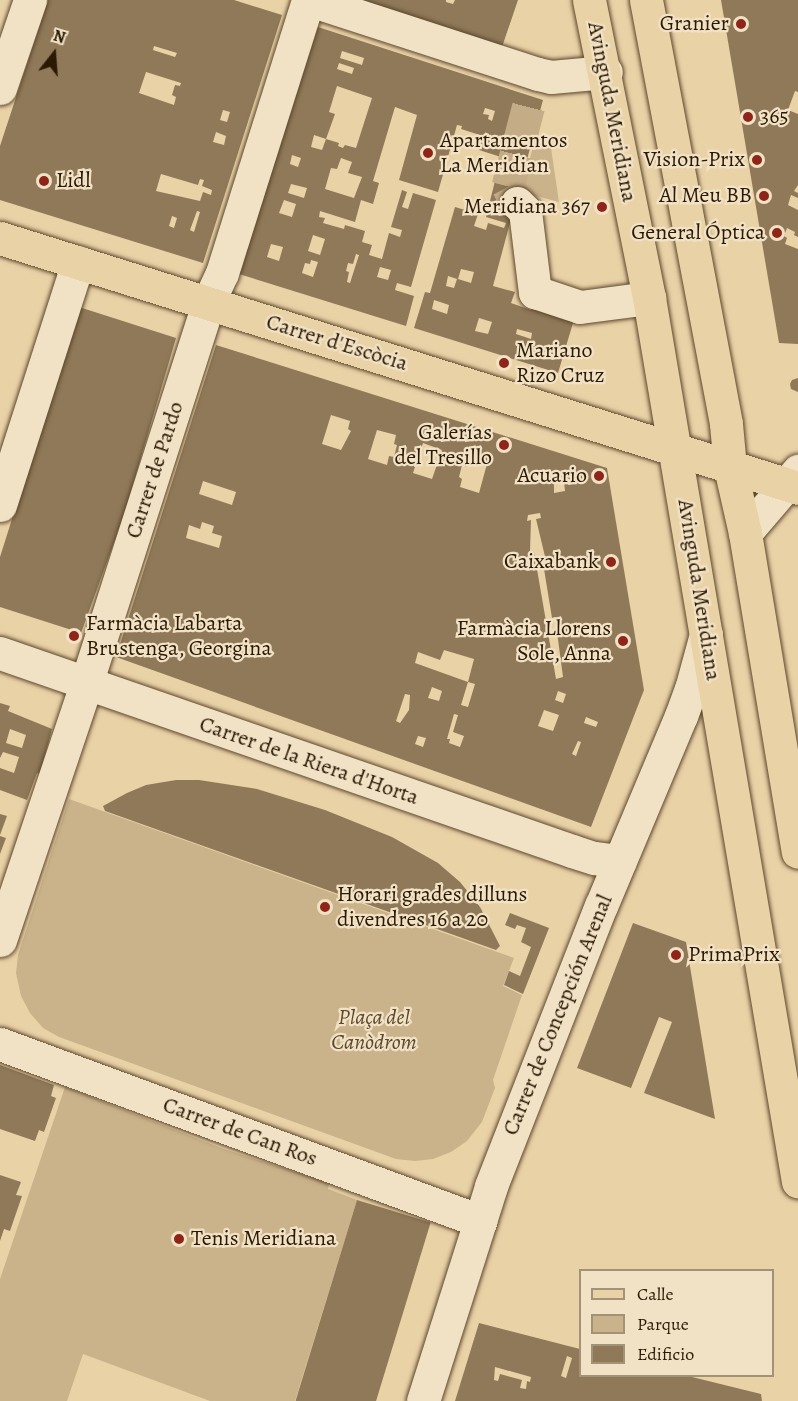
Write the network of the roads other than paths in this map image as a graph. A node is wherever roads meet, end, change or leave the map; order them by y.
1 (30, 0) edge
2 (309, 0) edge
3 (589, 0) edge
4 (646, 0) edge
5 (606, 72) junction
6 (0, 88) edge
7 (517, 203) tunnel mouth
8 (0, 238) edge
9 (78, 262) junction
10 (649, 298) junction
11 (208, 303) junction
12 (674, 449) junction
13 (730, 467) junction
14 (794, 481) edge
15 (0, 504) edge
16 (745, 533) junction
17 (706, 634) junction
18 (0, 653) edge
19 (86, 684) junction
20 (798, 852) edge
21 (620, 861) junction
22 (0, 940) edge
23 (0, 1044) edge
24 (798, 1182) edge
25 (480, 1221) junction
26 (423, 1401) edge

1 - 6 street
2 - 5 street
2 - 11 street, Carrer de Pardo
3 - 5 main road, Avinguda Meridiana
4 - 13 main road
5 - 10 main road, Avinguda Meridiana
7 - 10 street
8 - 9 main road, Carrer d'Escòcia
9 - 11 main road, Carrer d'Escòcia
9 - 15 street
10 - 12 main road, Avinguda Meridiana
11 - 12 main road, Carrer d'Escòcia
11 - 19 street, Carrer de Pardo
12 - 13 main road, Carrer d'Escòcia
12 - 17 main road, Avinguda Meridiana
13 - 14 main road, Carrer d'Escòcia
13 - 16 main road
14 - 16 street
16 - 20 main road
17 - 21 street, Carrer de Concepción Arenal
17 - 24 main road, Avinguda Meridiana
18 - 19 street, Carrer de la Riera d'Horta
19 - 21 street, Carrer de la Riera d'Horta
19 - 22 street, Carrer de Pardo
21 - 25 street, Carrer de Concepción Arenal
23 - 25 street, Carrer de Can Ros
25 - 26 street, Carrer de Concepción Arenal

